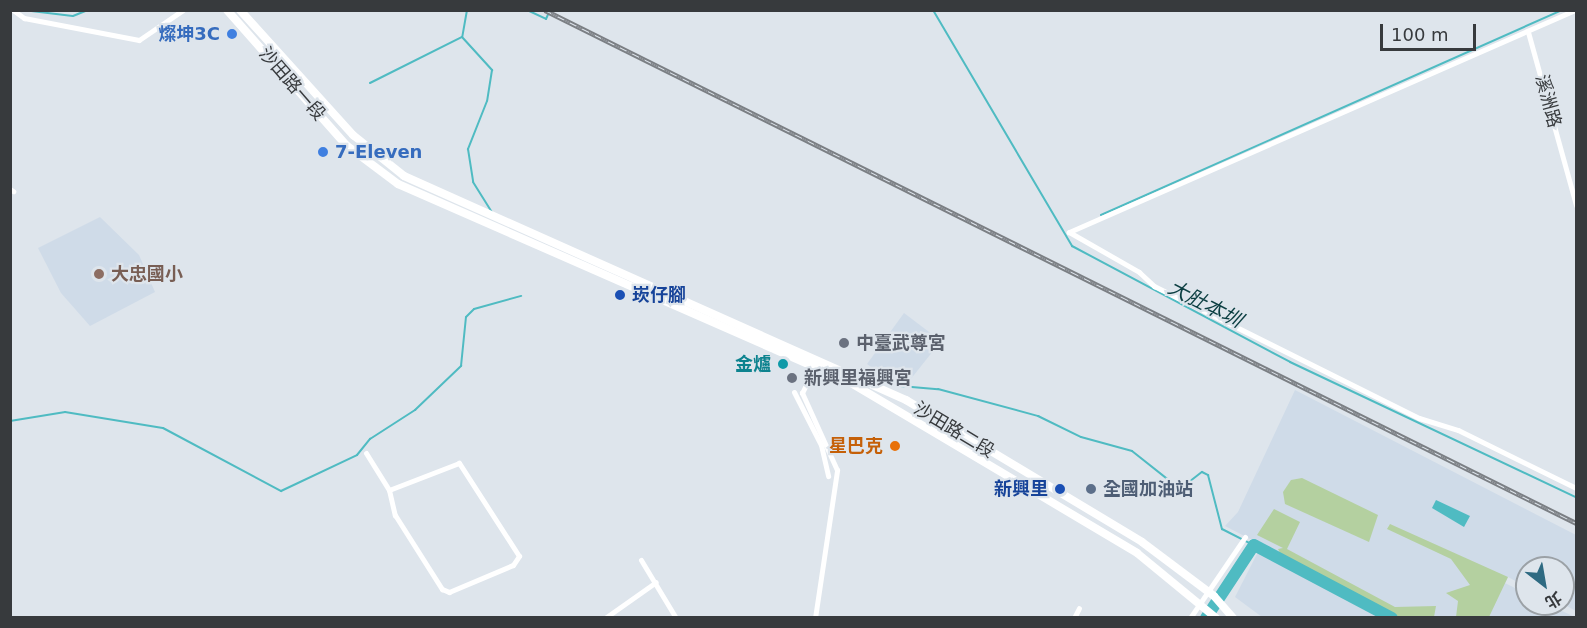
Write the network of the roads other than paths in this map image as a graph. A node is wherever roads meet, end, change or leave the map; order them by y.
1 (13, 10) edge
2 (183, 10) edge
3 (228, 10) edge
4 (240, 10) edge
5 (1575, 10) edge
6 (1528, 32) junction
7 (1576, 205) edge
8 (519, 234) junction
9 (821, 358) junction
10 (814, 367) junction
11 (794, 392) dead end
12 (366, 453) dead end
13 (828, 476) dead end
14 (1576, 488) edge
15 (389, 490) junction
16 (1245, 537) dead end
17 (641, 560) dead end
18 (656, 582) junction
19 (1212, 594) junction
20 (1079, 608) dead end
21 (1209, 610) edge
22 (673, 616) edge
23 (1232, 616) edge
24 (605, 618) edge
25 (814, 618) edge
26 (1074, 618) edge
27 (1190, 618) edge

1 - 2 street
3 - 8 main road, 沙田路一段
4 - 8 main road, 沙田路一段
5 - 6 street
6 - 7 street, 溪洲路
6 - 14 street
8 - 9 main road, 沙田路二段
8 - 10 main road, 沙田路二段
9 - 10 street
9 - 19 main road, 沙田路二段
10 - 21 main road, 沙田路二段
10 - 25 street
11 - 13 street
12 - 15 street
15 - 15 street
16 - 19 street
17 - 18 street
18 - 22 street
18 - 24 street
19 - 21 street
19 - 23 main road, 沙田路二段
20 - 26 street
21 - 27 street

